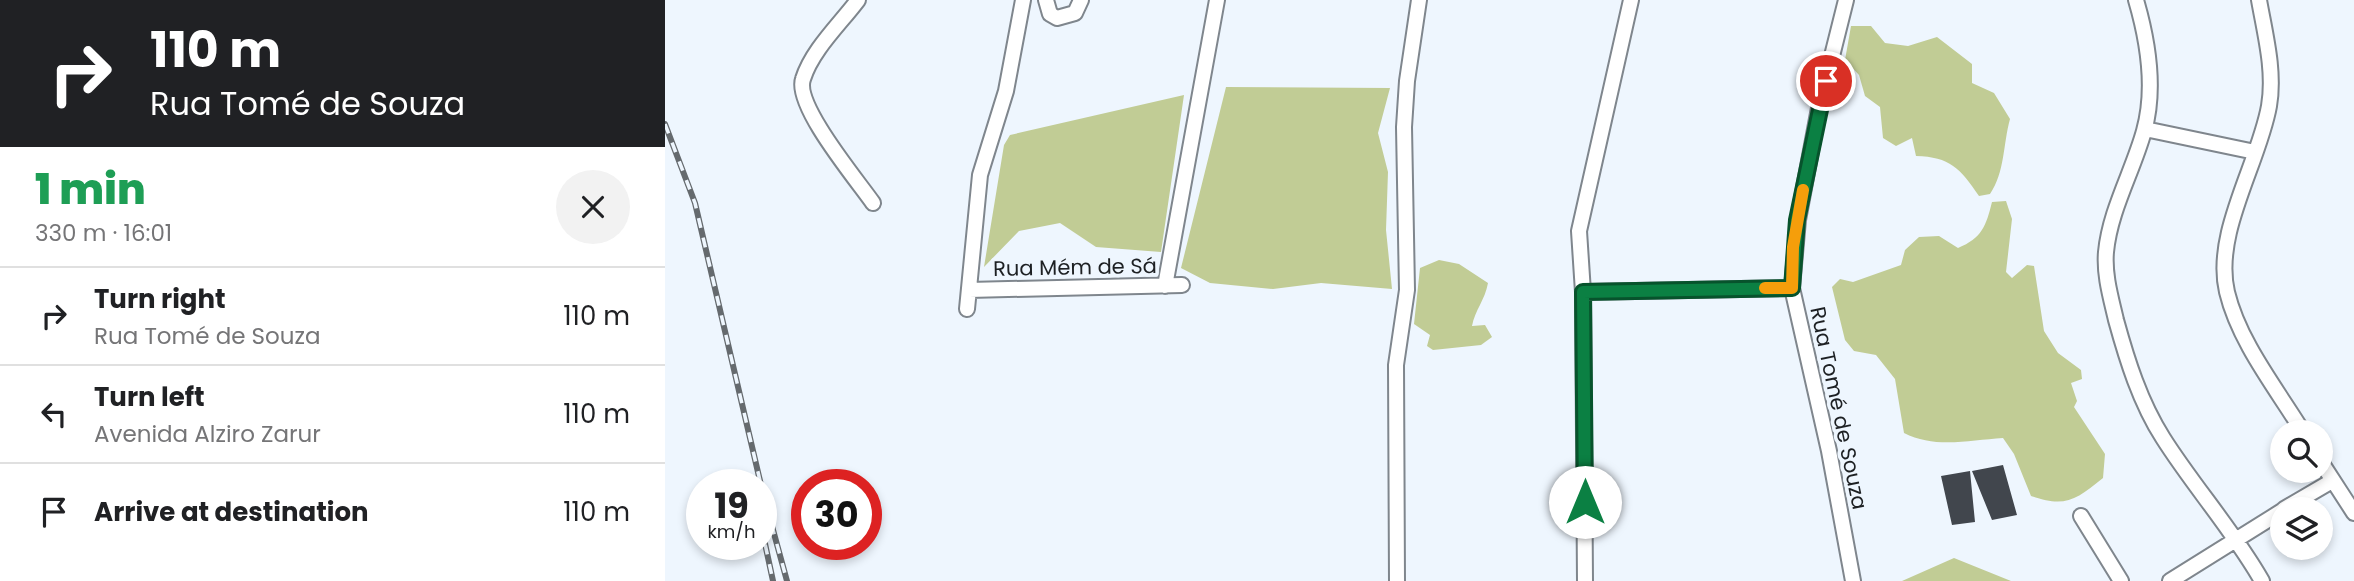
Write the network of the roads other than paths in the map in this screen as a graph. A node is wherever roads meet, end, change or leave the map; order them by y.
1 (858, 0) edge
2 (1023, 0) edge
3 (1046, 0) edge
4 (1081, 0) edge
5 (1217, 0) edge
6 (1419, 0) edge
7 (1631, 0) edge
8 (1846, 0) edge
9 (2136, 0) edge
10 (2259, 0) edge
11 (2144, 129) junction
12 (2255, 152) junction
13 (873, 203) dead end
14 (1182, 285) dead end
15 (1165, 286) junction
16 (1792, 288) junction
17 (969, 290) junction
18 (1583, 292) junction
19 (967, 309) dead end
20 (2296, 420) edge
21 (2333, 482) edge
22 (2329, 483) edge
23 (2305, 497) edge
24 (2354, 513) edge
25 (2081, 516) dead end
26 (2270, 518) edge
27 (2237, 537) junction
28 (1397, 581) edge
29 (1585, 581) edge
30 (1853, 581) edge
31 (2121, 581) edge
32 (2170, 581) edge
33 (2262, 581) edge

1 - 13 street
2 - 17 street
3 - 4 street
5 - 15 street
6 - 28 street
7 - 18 street
8 - 16 street
9 - 11 street
10 - 12 street
11 - 12 street
11 - 27 street
12 - 20 street
14 - 15 street, Rua Mém de Sá
15 - 17 street, Rua Mém de Sá
16 - 18 street, Rua Tomé de Souza
16 - 30 street, Rua Tomé de Souza
17 - 19 street
18 - 29 street
21 - 24 street
22 - 23 street
25 - 31 street
26 - 27 street
27 - 32 street
27 - 33 street

